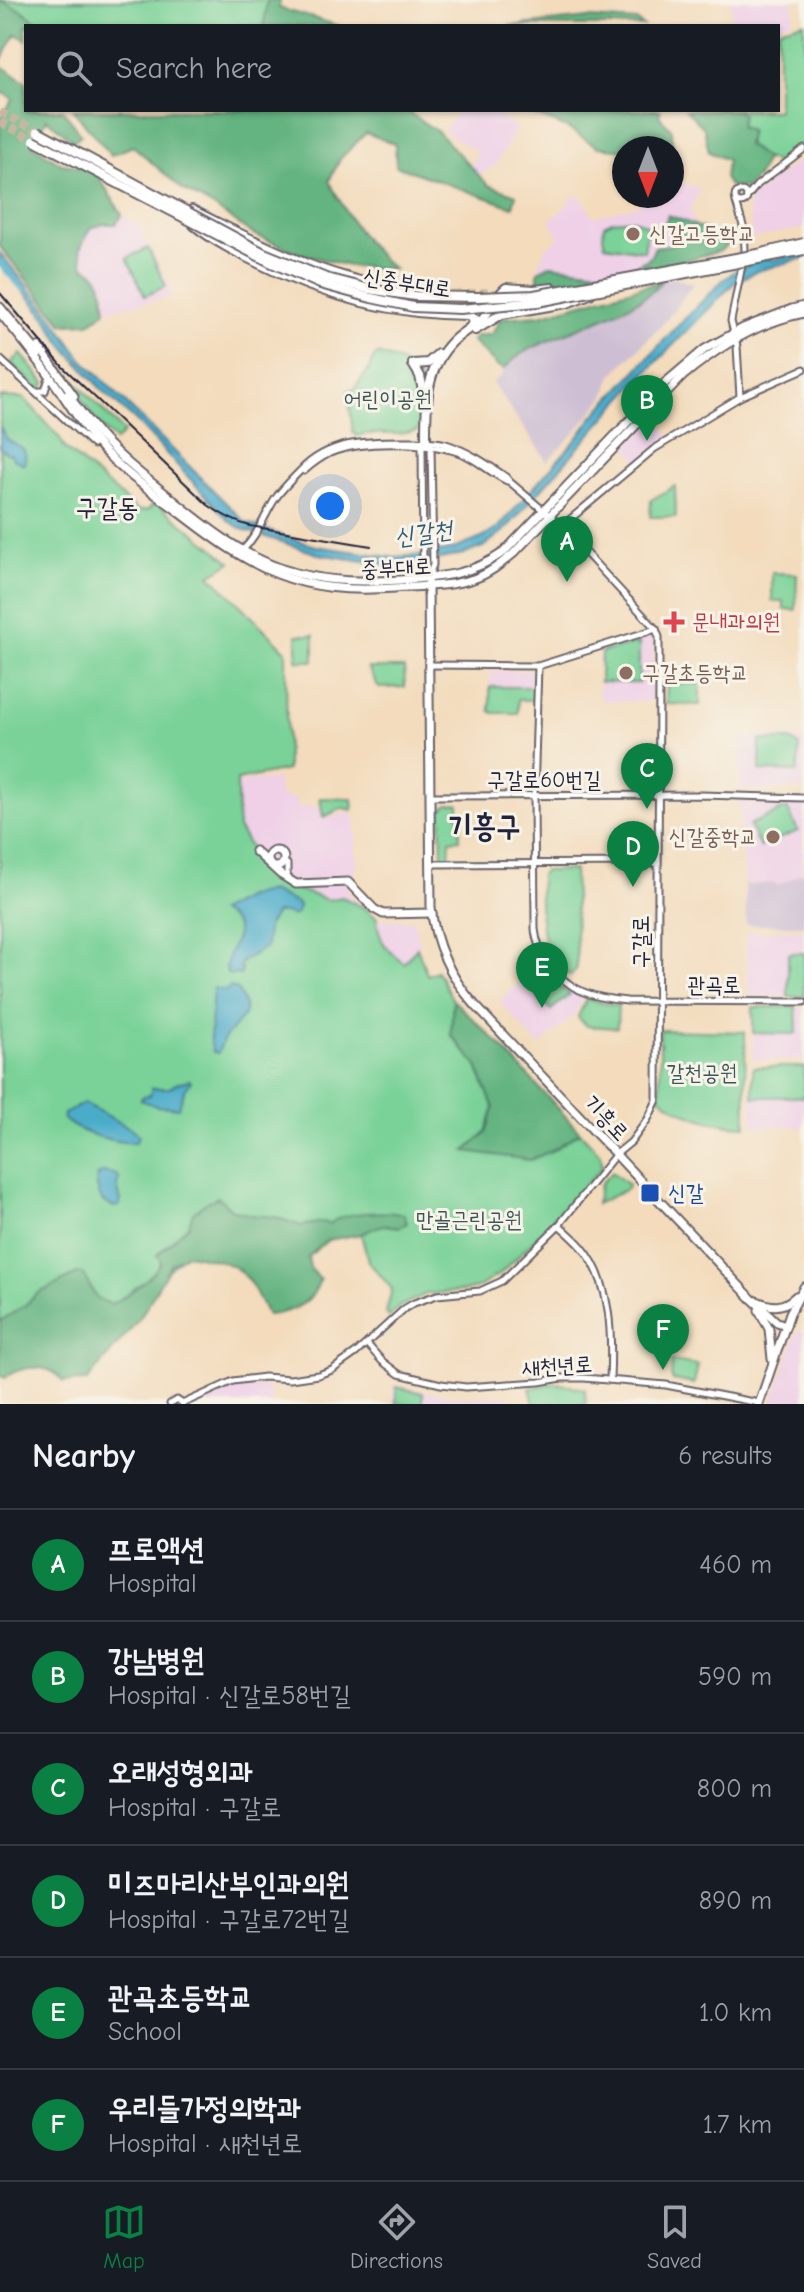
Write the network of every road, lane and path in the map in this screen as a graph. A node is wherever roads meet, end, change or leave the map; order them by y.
1 (804, 149) edge
2 (148, 191) junction
3 (745, 196) junction
4 (736, 202) junction
5 (188, 220) junction
6 (744, 229) junction
7 (804, 243) edge
8 (804, 250) edge
9 (598, 287) junction
10 (407, 290) tunnel mouth
11 (0, 300) edge
12 (804, 306) edge
13 (0, 307) edge
14 (0, 313) edge
15 (804, 313) edge
16 (0, 320) edge
17 (473, 328) junction
18 (735, 336) junction
19 (446, 350) junction
20 (0, 359) edge
21 (804, 369) edge
22 (48, 381) junction
23 (32, 388) junction
24 (740, 397) junction
25 (426, 399) junction
26 (80, 408) junction
27 (427, 443) junction
28 (93, 445) junction
29 (107, 454) junction
30 (547, 513) junction
31 (561, 527) junction
32 (240, 552) junction
33 (428, 577) junction
34 (428, 587) junction
35 (656, 629) junction
36 (429, 665) junction
37 (538, 666) junction
38 (658, 795) junction
39 (430, 796) junction
40 (534, 796) junction
41 (804, 798) edge
42 (255, 851) dead end
43 (535, 863) junction
44 (657, 863) junction
45 (287, 864) dead end
46 (430, 864) junction
47 (287, 879) junction
48 (432, 913) junction
49 (657, 1001) junction
50 (804, 1002) edge
51 (615, 1155) junction
52 (559, 1225) junction
53 (802, 1289) edge
54 (751, 1298) junction
55 (786, 1325) junction
56 (367, 1344) junction
57 (772, 1365) junction
58 (610, 1380) junction
59 (170, 1404) edge
60 (182, 1404) edge
61 (759, 1404) edge

1 - 3 street
2 - 5 highway, 신중부대로, bridge
2 - 9 highway, 신중부대로, bridge
2 - 10 highway, bridge
3 - 4 street
3 - 4 street
3 - 6 street
4 - 6 street
5 - 9 highway, 신중부대로, bridge
5 - 17 highway, bridge
6 - 18 street
7 - 9 highway, 신중부대로, bridge
8 - 9 highway, 신중부대로, bridge
9 - 17 highway, bridge
9 - 17 highway, bridge
11 - 26 main road
12 - 18 main road, 중부대로
13 - 26 main road, 중부대로
14 - 29 main road, 중부대로
15 - 18 main road, 중부대로
16 - 22 main road
17 - 19 highway
17 - 27 highway
18 - 24 street
18 - 30 main road, 중부대로
19 - 25 highway
19 - 25 highway
20 - 23 street
21 - 24 street
22 - 23 street
22 - 28 main road
23 - 28 street
24 - 31 street
25 - 27 highway
26 - 32 main road, 중부대로
27 - 30 street
27 - 32 street
27 - 33 street
27 - 33 street
28 - 29 main road
29 - 32 main road, 중부대로
30 - 31 street
30 - 33 main road, 중부대로
30 - 34 main road, 중부대로
31 - 35 street
32 - 33 main road, 중부대로
32 - 34 main road, 중부대로
33 - 34 main road, 기흥로
34 - 36 main road, 기흥로
35 - 37 street
35 - 38 street, 구갈로
36 - 37 street
36 - 39 main road, 기흥로
37 - 40 street, 관곡로
38 - 40 street, 구갈로60번길
38 - 41 street, 구갈로60번길
38 - 44 street, 구갈로
39 - 40 street, 구갈로60번길
39 - 46 main road, 기흥로
40 - 43 street, 관곡로
42 - 47 main road
43 - 44 street
43 - 46 street
43 - 49 street, 관곡로
44 - 49 street, 구갈로
45 - 47 street
46 - 48 main road, 기흥로
47 - 48 main road
48 - 51 main road, 기흥로
49 - 50 street, 관곡로
49 - 51 street, 구갈로
51 - 52 street, 구갈로
51 - 54 main road, 기흥로
52 - 56 street, 구갈로
52 - 58 street
53 - 54 main road
53 - 55 main road
54 - 55 main road, 기흥로
54 - 57 main road
55 - 57 main road
56 - 58 street, 새천년로
56 - 60 street, 구갈로
57 - 61 main road
58 - 61 street, 새천년로
59 - 60 street

